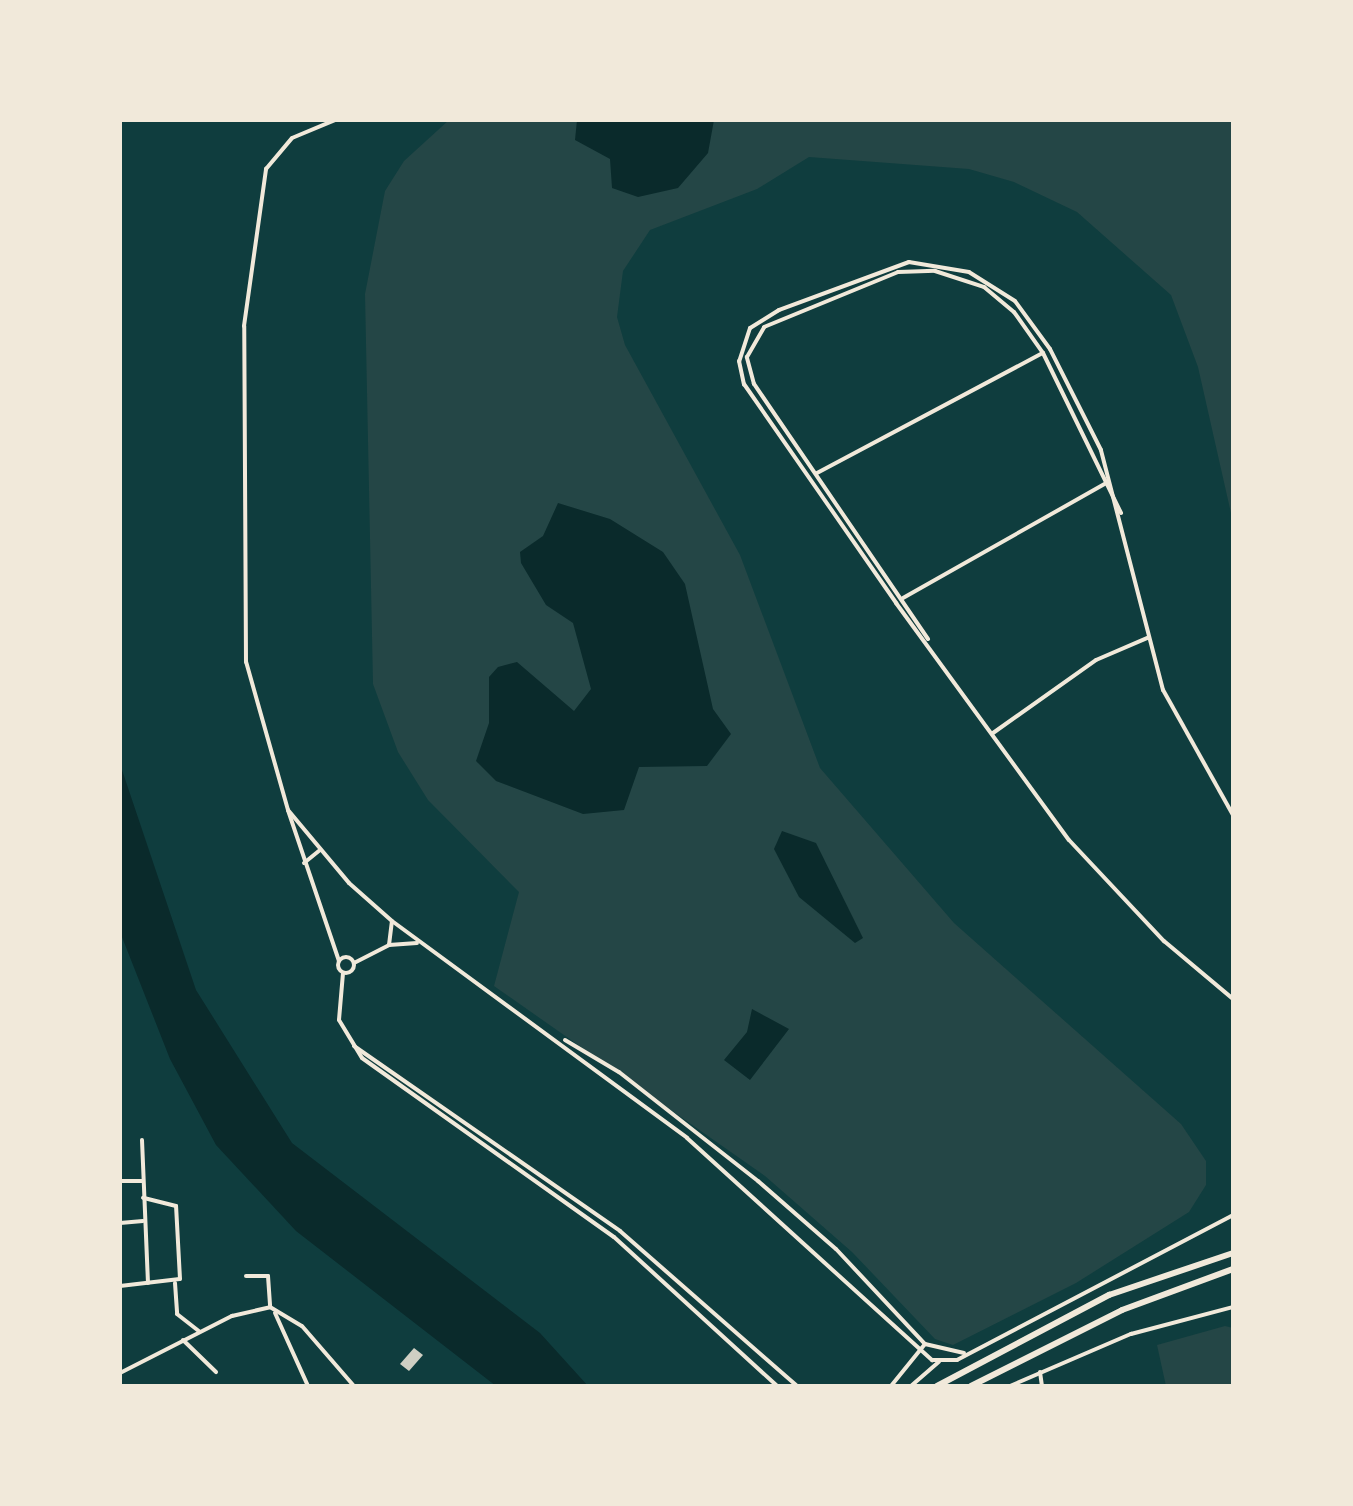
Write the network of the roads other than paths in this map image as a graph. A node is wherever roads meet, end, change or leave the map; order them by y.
1 (335, 120) edge
2 (1043, 353) junction
3 (817, 473) junction
4 (1106, 483) junction
5 (1123, 516) junction
6 (903, 598) junction
7 (1148, 637) junction
8 (928, 642) junction
9 (993, 733) junction
10 (288, 810) junction
11 (1233, 815) edge
12 (320, 850) junction
13 (304, 863) junction
14 (392, 921) junction
15 (419, 943) junction
16 (389, 945) junction
17 (339, 961) junction
18 (354, 963) junction
19 (343, 973) junction
20 (1233, 999) edge
21 (563, 1040) junction
22 (354, 1046) junction
23 (142, 1140) dead end
24 (120, 1181) edge
25 (142, 1181) junction
26 (143, 1198) junction
27 (1233, 1215) edge
28 (143, 1221) junction
29 (120, 1223) edge
30 (1233, 1253) edge
31 (1233, 1269) edge
32 (249, 1275) dead end
33 (148, 1283) junction
34 (175, 1283) junction
35 (120, 1286) edge
36 (1233, 1307) edge
37 (270, 1309) junction
38 (199, 1331) junction
39 (183, 1340) junction
40 (925, 1344) junction
41 (920, 1351) junction
42 (967, 1353) junction
43 (939, 1362) junction
44 (216, 1372) dead end
45 (1040, 1372) junction
46 (120, 1373) edge
47 (308, 1386) edge
48 (354, 1386) edge
49 (777, 1386) edge
50 (797, 1386) edge
51 (891, 1386) edge
52 (911, 1386) edge
53 (937, 1386) edge
54 (971, 1386) edge
55 (1010, 1386) edge
56 (1042, 1386) edge

1 - 10 street
2 - 3 street
2 - 3 street
2 - 4 street
3 - 6 street
4 - 5 street
4 - 6 street
5 - 7 street
5 - 8 street
6 - 8 street
7 - 9 street
7 - 11 street
8 - 9 street
9 - 20 street
10 - 12 street
10 - 13 street
12 - 13 street
12 - 14 street
13 - 17 street
14 - 15 street
14 - 16 street
15 - 16 street
15 - 21 street
16 - 18 street
17 - 18 street
17 - 19 street
18 - 19 street
19 - 22 street
21 - 40 street
21 - 41 street
22 - 49 street
22 - 50 street
23 - 25 street
24 - 25 street
25 - 26 street
26 - 28 street
26 - 34 street
27 - 42 street
28 - 29 street
28 - 33 street
30 - 53 main road
31 - 54 main road
32 - 37 street
33 - 34 street
33 - 35 street
34 - 38 street
36 - 45 street
37 - 38 street
37 - 47 street
37 - 48 street
38 - 39 street
39 - 44 street
39 - 46 street
40 - 41 street
40 - 42 street
41 - 43 street
41 - 51 street
42 - 43 street
43 - 52 street
45 - 55 street
45 - 56 street

